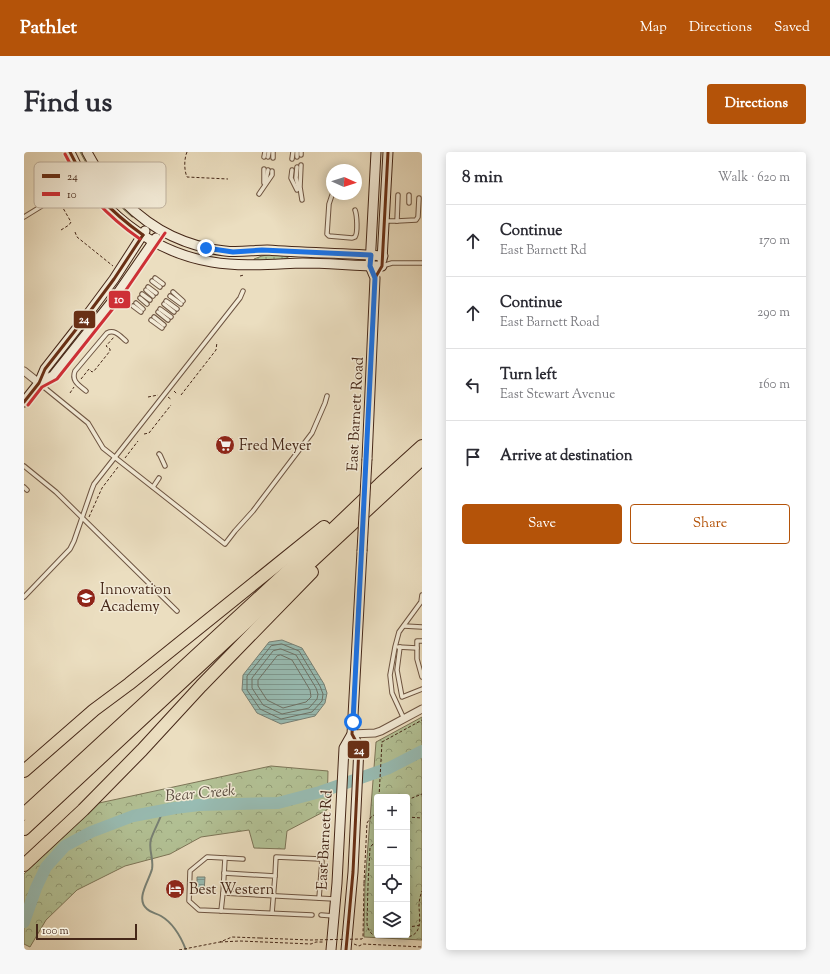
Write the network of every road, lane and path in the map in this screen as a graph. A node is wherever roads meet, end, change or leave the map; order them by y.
1 (70, 152) edge
2 (87, 152) edge
3 (187, 152) edge
4 (265, 152) edge
5 (268, 152) edge
6 (273, 152) edge
7 (293, 152) edge
8 (297, 152) edge
9 (376, 152) edge
10 (388, 152) edge
11 (300, 155) edge
12 (268, 157) junction
13 (292, 159) dead end
14 (75, 162) edge
15 (92, 162) edge
16 (186, 164) junction
17 (189, 164) dead end
18 (299, 166) dead end
19 (292, 170) dead end
20 (228, 179) dead end
21 (264, 188) junction
22 (259, 194) dead end
23 (398, 195) dead end
24 (409, 196) dead end
25 (419, 198) dead end
26 (330, 200) edge
27 (409, 203) dead end
28 (39, 208) edge
29 (63, 208) edge
30 (111, 208) edge
31 (131, 208) edge
32 (355, 210) dead end
33 (408, 215) dead end
34 (24, 217) edge
35 (384, 221) junction
36 (397, 221) junction
37 (408, 221) junction
38 (150, 223) junction
39 (61, 230) dead end
40 (161, 230) junction
41 (75, 232) dead end
42 (142, 235) junction
43 (154, 241) junction
44 (371, 255) junction
45 (383, 256) junction
46 (392, 263) junction
47 (422, 263) edge
48 (370, 266) junction
49 (382, 266) junction
50 (115, 267) dead end
51 (244, 275) dead end
52 (240, 276) dead end
53 (375, 278) junction
54 (154, 280) dead end
55 (161, 286) dead end
56 (147, 288) dead end
57 (243, 291) dead end
58 (155, 294) dead end
59 (172, 294) dead end
60 (141, 296) dead end
61 (149, 302) dead end
62 (165, 302) dead end
63 (182, 302) dead end
64 (134, 304) dead end
65 (142, 310) dead end
66 (159, 310) dead end
67 (176, 311) dead end
68 (170, 318) dead end
69 (152, 319) dead end
70 (163, 327) dead end
71 (114, 336) dead end
72 (126, 341) dead end
73 (217, 342) dead end
74 (24, 371) edge
75 (78, 382) dead end
76 (39, 383) junction
77 (76, 386) dead end
78 (86, 391) dead end
79 (174, 391) dead end
80 (70, 393) dead end
81 (177, 394) dead end
82 (181, 395) dead end
83 (327, 396) dead end
84 (169, 398) dead end
85 (172, 400) dead end
86 (24, 402) edge
87 (171, 405) dead end
88 (144, 434) dead end
89 (138, 441) dead end
90 (134, 442) dead end
91 (136, 444) junction
92 (422, 446) edge
93 (159, 454) dead end
94 (115, 457) junction
95 (124, 459) dead end
96 (422, 459) edge
97 (24, 466) edge
98 (119, 466) dead end
99 (165, 466) dead end
100 (159, 478) dead end
101 (380, 484) junction
102 (153, 487) junction
103 (379, 499) junction
104 (82, 518) junction
105 (88, 518) dead end
106 (362, 551) joint
107 (422, 596) edge
108 (24, 597) edge
109 (177, 611) dead end
110 (404, 626) junction
111 (422, 627) edge
112 (422, 641) edge
113 (395, 647) junction
114 (400, 647) junction
115 (417, 648) junction
116 (422, 657) edge
117 (416, 659) junction
118 (422, 677) edge
119 (422, 689) edge
120 (422, 709) edge
121 (404, 719) junction
122 (422, 720) edge
123 (352, 734) junction
124 (24, 771) edge
125 (379, 794) edge
126 (422, 794) edge
127 (410, 799) edge
128 (24, 814) edge
129 (374, 815) edge
130 (410, 817) edge
131 (422, 818) edge
132 (24, 829) edge
133 (374, 843) edge
134 (225, 858) junction
135 (243, 859) dead end
136 (24, 865) edge
137 (224, 873) junction
138 (275, 876) junction
139 (422, 891) edge
140 (222, 893) junction
141 (273, 895) junction
142 (319, 898) junction
143 (335, 899) junction
144 (221, 911) junction
145 (272, 913) junction
146 (312, 915) dead end
147 (321, 915) dead end
148 (334, 916) junction
149 (420, 924) junction
150 (410, 927) edge
151 (220, 942) junction
152 (320, 942) dead end
153 (350, 947) edge
154 (422, 947) edge
155 (179, 950) edge
156 (331, 950) edge

1 - 14 main road
2 - 15 main road
3 - 16 path
4 - 12 lane
5 - 12 lane
6 - 12 lane
7 - 13 lane
8 - 11 lane
9 - 44 main road, East Barnett Road
10 - 35 main road, East Barnett Road
16 - 17 path
16 - 20 path
18 - 19 lane
21 - 21 lane
21 - 22 lane
23 - 36 lane
24 - 27 lane
25 - 37 lane
26 - 32 lane
28 - 34 lane
29 - 39 path
30 - 42 main road
31 - 38 main road
33 - 37 lane
35 - 36 lane
35 - 45 main road, East Barnett Road
36 - 37 lane
38 - 40 main road
38 - 42 main road
40 - 43 main road
40 - 44 main road
41 - 50 path
42 - 43 main road
42 - 76 main road
43 - 48 main road
43 - 76 main road
44 - 45 main road
44 - 48 main road, East Barnett Road
45 - 46 lane
45 - 49 main road, East Barnett Road
46 - 47 lane
46 - 49 lane
48 - 49 main road
48 - 53 main road, East Barnett Road
49 - 53 main road, East Barnett Road
51 - 52 path
53 - 106 main road, East Barnett Road, bridge
54 - 55 lane
56 - 58 lane
57 - 94 lane
59 - 63 lane
60 - 61 lane
62 - 67 lane
64 - 65 lane
66 - 68 lane
69 - 70 lane
71 - 75 path
72 - 78 lane
73 - 82 path
74 - 76 street
76 - 86 main road
76 - 94 lane
77 - 80 path
79 - 81 path
83 - 102 lane
84 - 85 path
87 - 88 path
89 - 91 path
90 - 91 path
91 - 95 path
92 - 101 highway
93 - 99 lane
94 - 102 lane
94 - 104 lane
96 - 103 highway
97 - 104 lane
98 - 105 path
100 - 102 lane
101 - 124 highway
101 - 128 highway
103 - 132 highway
103 - 136 highway
104 - 108 lane
104 - 109 lane
106 - 123 main road, East Barnett Rd
107 - 110 lane
110 - 111 lane
110 - 113 lane
112 - 115 lane
113 - 114 lane
113 - 121 lane
114 - 115 lane
114 - 119 lane
115 - 117 lane
116 - 117 lane
117 - 118 lane
120 - 121 street
121 - 123 street
122 - 125 path
123 - 143 main road, East Barnett Rd
123 - 153 main road, East Barnett Rd
126 - 127 path
129 - 151 path, bridge
130 - 131 path
133 - 149 path
134 - 135 lane
134 - 137 lane
134 - 144 lane
137 - 138 lane
137 - 140 lane
138 - 141 lane
138 - 142 lane
139 - 149 path
140 - 141 lane
140 - 144 lane
141 - 142 lane
141 - 145 lane
142 - 143 lane
143 - 148 main road, East Barnett Rd
144 - 145 lane
145 - 146 lane
147 - 148 lane
148 - 156 main road, East Barnett Rd
149 - 150 path
151 - 152 path
151 - 155 path
153 - 154 path

